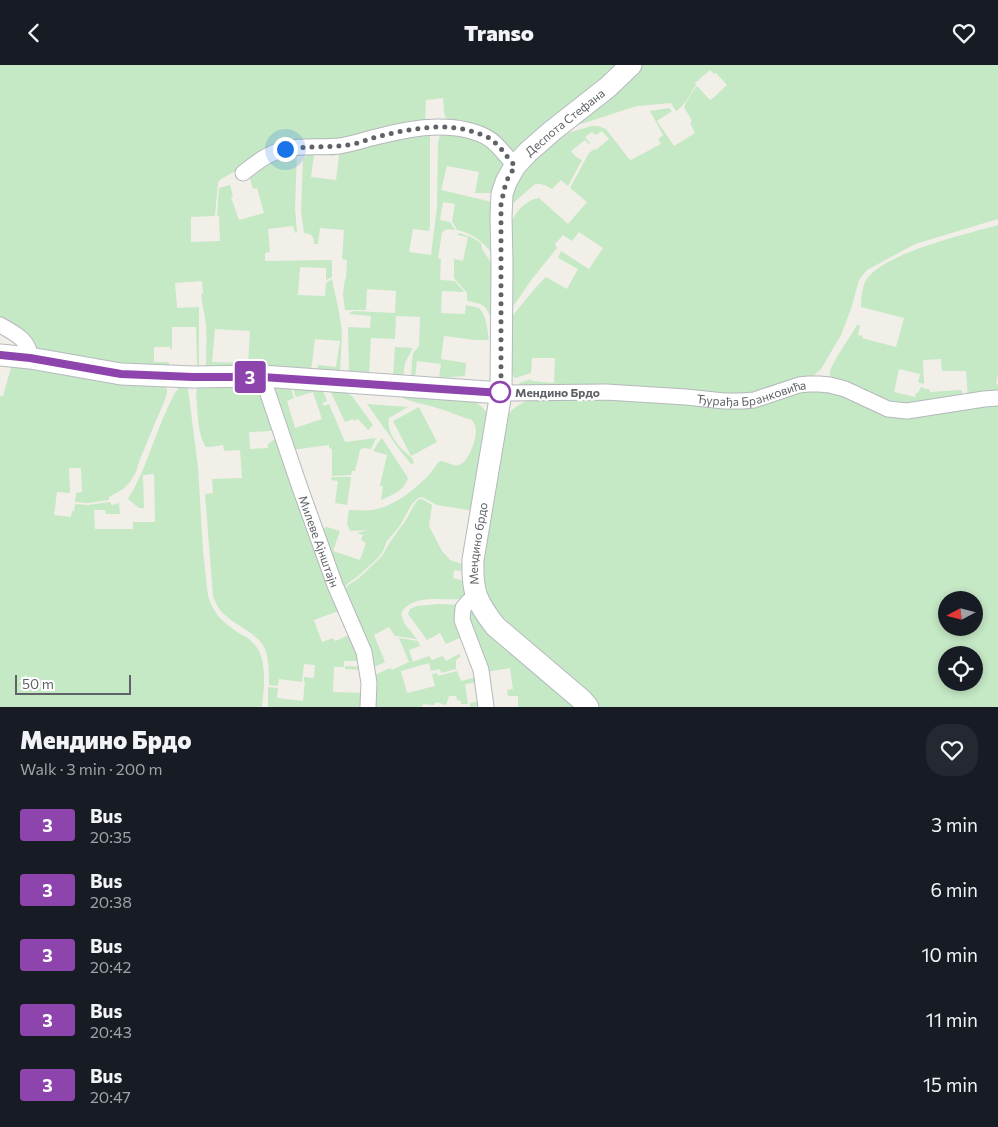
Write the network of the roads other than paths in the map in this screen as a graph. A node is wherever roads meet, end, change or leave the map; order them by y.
1 (631, 65) edge
2 (515, 166) junction
3 (243, 173) dead end
4 (0, 325) edge
5 (0, 355) edge
6 (30, 358) junction
7 (262, 377) junction
8 (501, 393) junction
9 (998, 398) edge
10 (476, 597) junction
11 (368, 707) edge
12 (486, 707) edge
13 (588, 707) edge

1 - 2 street, Деспота Стефана
2 - 3 street
2 - 8 street, Деспота Стефана
4 - 6 street
5 - 6 street
6 - 7 street
7 - 8 street
7 - 11 street, Милеве Ајнштајн
8 - 9 street, Ђурађа Бранковића
8 - 10 street, Мендино брдо
10 - 12 street
10 - 13 street, Мендино брдо

